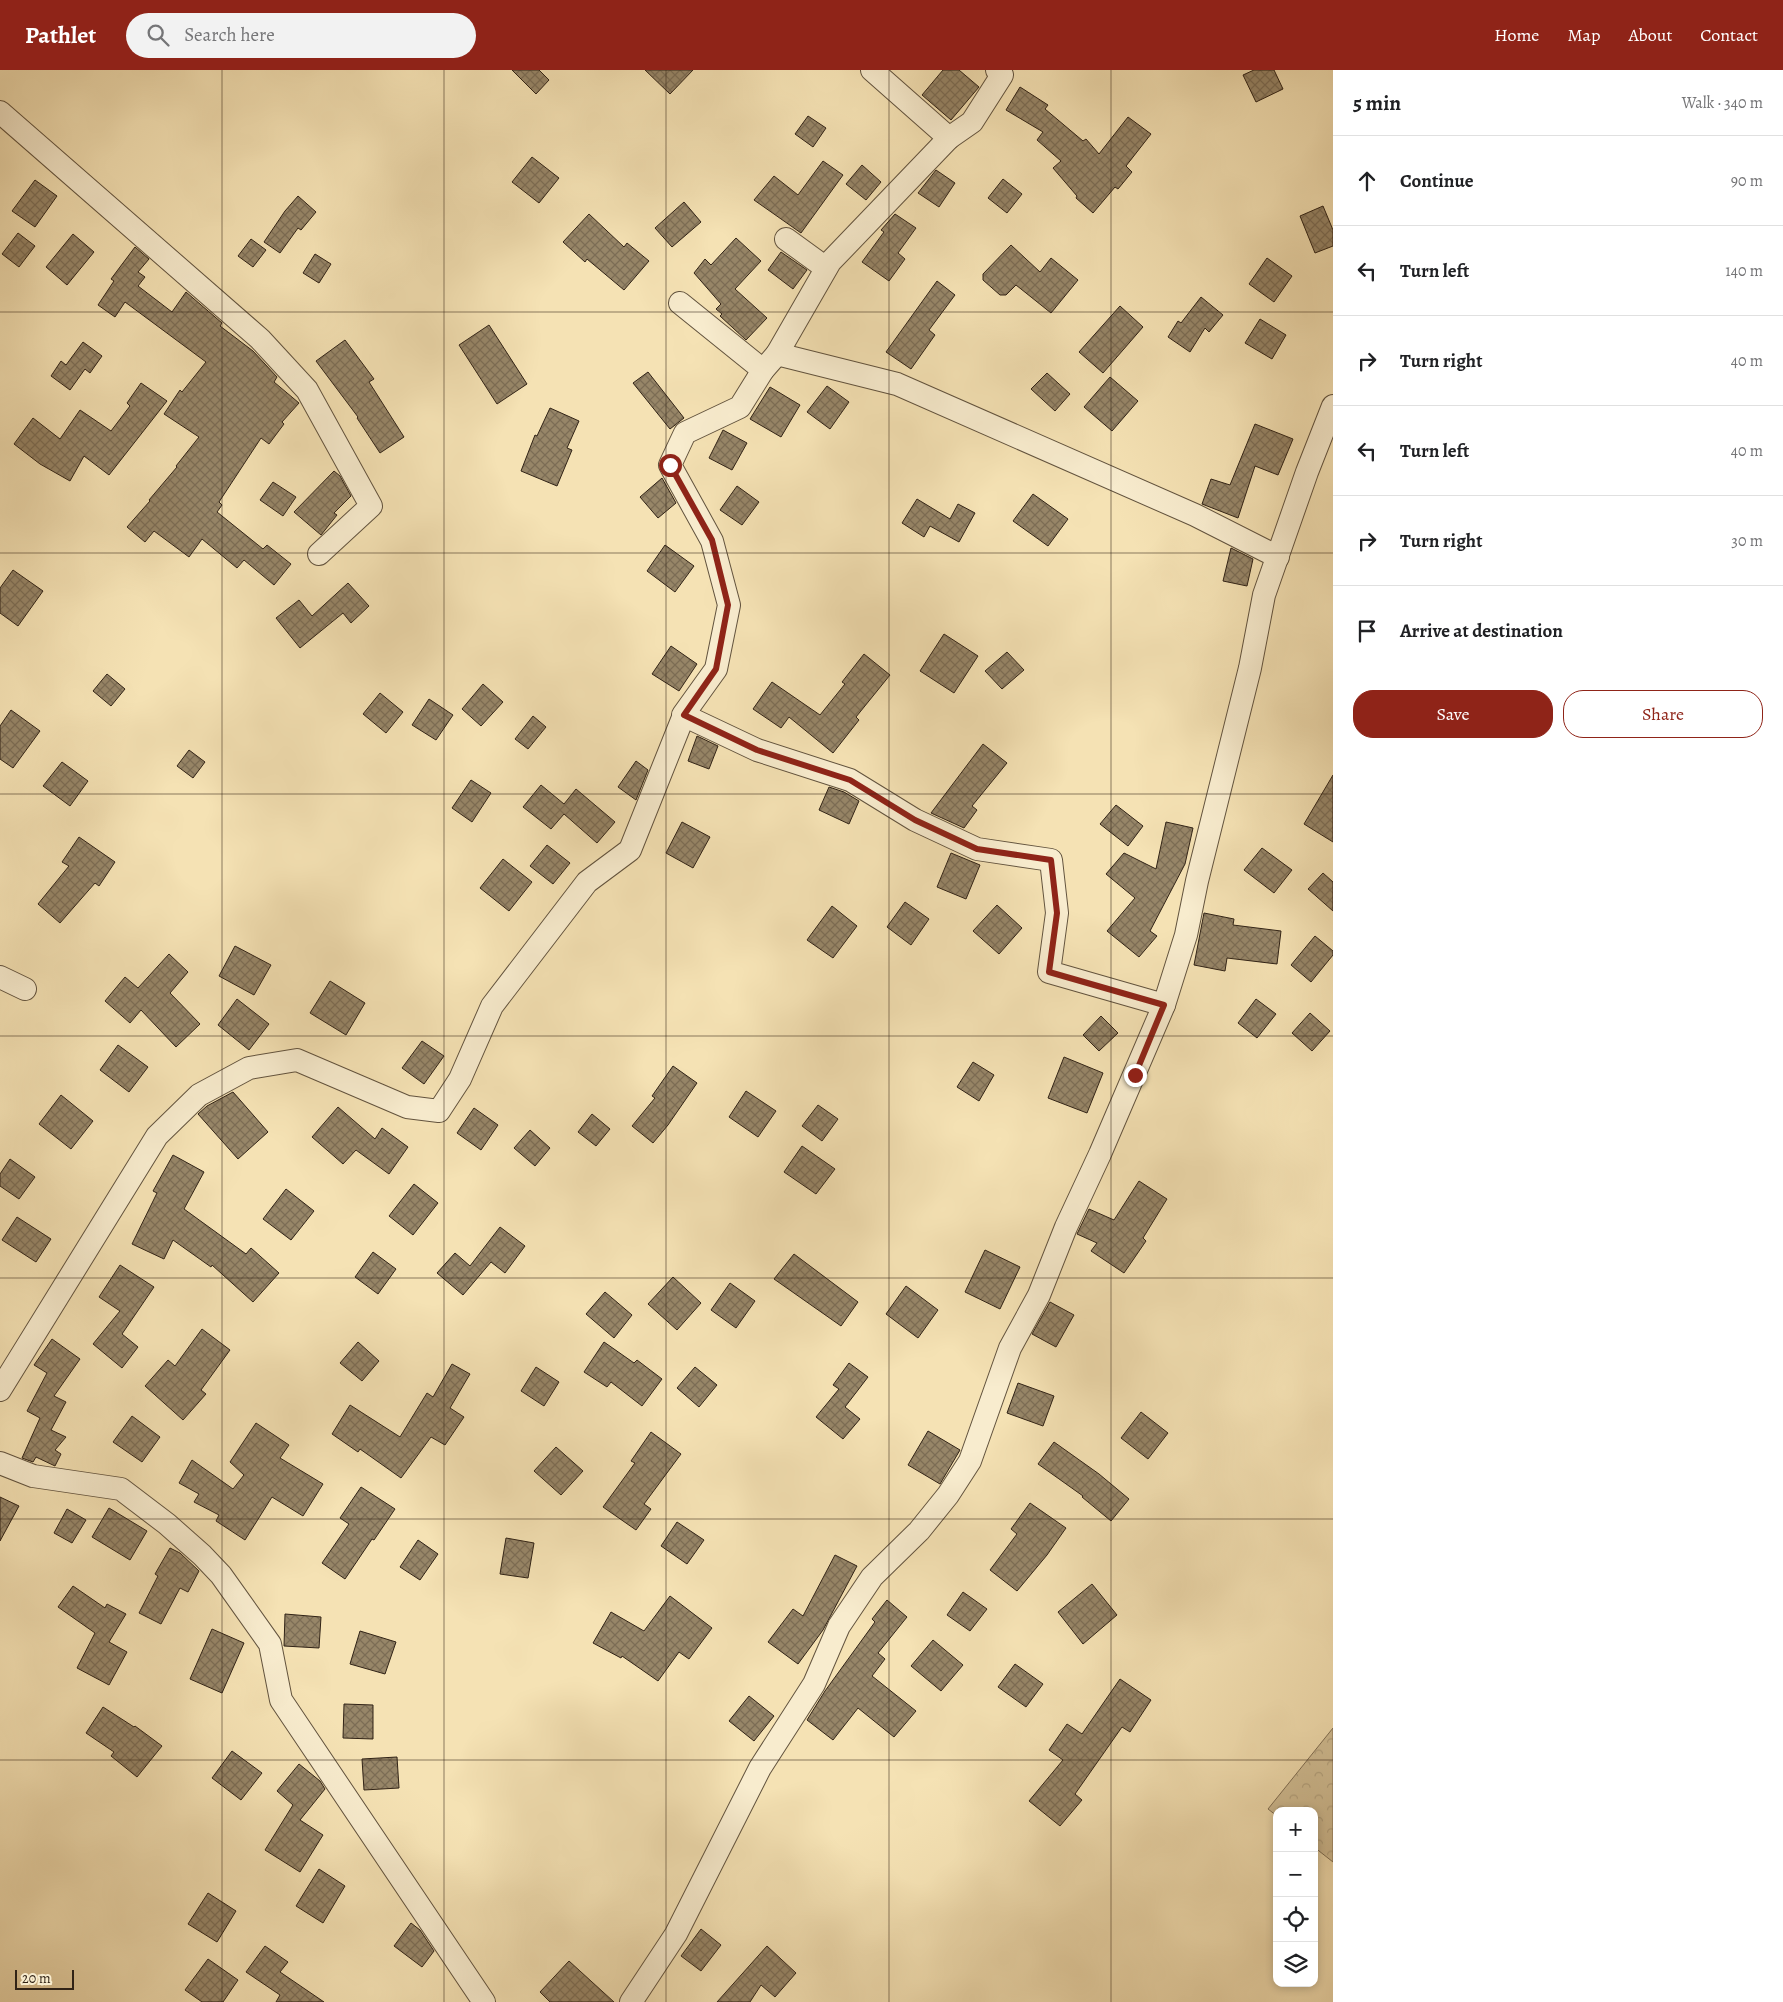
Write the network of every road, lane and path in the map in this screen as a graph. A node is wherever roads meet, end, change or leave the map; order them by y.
1 (872, 70) edge
2 (1002, 72) edge
3 (0, 112) edge
4 (949, 138) junction
5 (786, 239) dead end
6 (826, 268) junction
7 (680, 303) dead end
8 (770, 362) junction
9 (1333, 406) edge
10 (319, 554) dead end
11 (1278, 557) junction
12 (684, 715) junction
13 (0, 977) edge
14 (25, 989) dead end
15 (1164, 1005) junction
16 (0, 1390) edge
17 (0, 1463) edge
18 (484, 2002) edge
19 (631, 2002) edge

1 - 4 street
2 - 4 street
3 - 10 street
4 - 6 street
5 - 6 street
6 - 8 street
7 - 8 street
8 - 11 street
8 - 12 street
9 - 11 street
11 - 15 street
12 - 15 street
12 - 16 street
13 - 14 street
15 - 19 street
17 - 18 street

